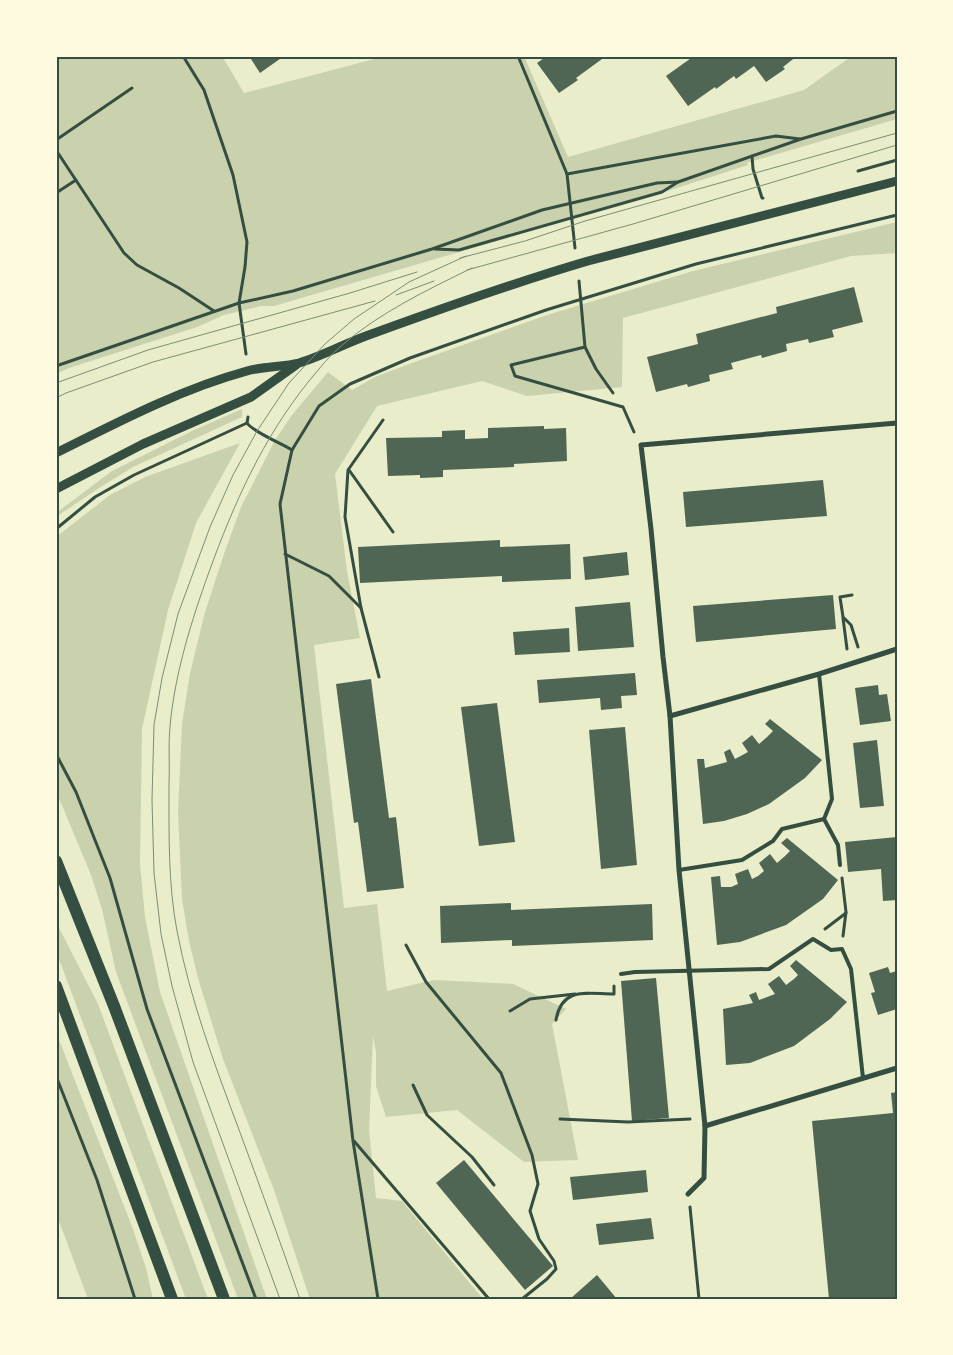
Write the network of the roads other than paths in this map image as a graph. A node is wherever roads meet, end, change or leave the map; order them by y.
1 (897, 181) edge
2 (298, 363) junction
3 (897, 423) edge
4 (56, 453) edge
5 (56, 490) edge
6 (897, 649) edge
7 (819, 674) junction
8 (670, 716) junction
9 (824, 819) junction
10 (56, 861) edge
11 (840, 865) road end
12 (679, 870) junction
13 (689, 971) junction
14 (621, 974) road end
15 (56, 986) edge
16 (897, 1068) edge
17 (863, 1078) junction
18 (705, 1126) junction
19 (688, 1194) road end
20 (172, 1299) edge
21 (224, 1299) edge

1 - 2 street
2 - 4 street
2 - 5 street
3 - 8 street
6 - 7 street
7 - 8 street
7 - 9 lane
8 - 12 street
9 - 11 lane
9 - 12 lane
10 - 21 main road
12 - 13 street
13 - 14 lane
13 - 17 lane
13 - 18 street
15 - 20 main road
16 - 17 street
17 - 18 street
18 - 19 street

